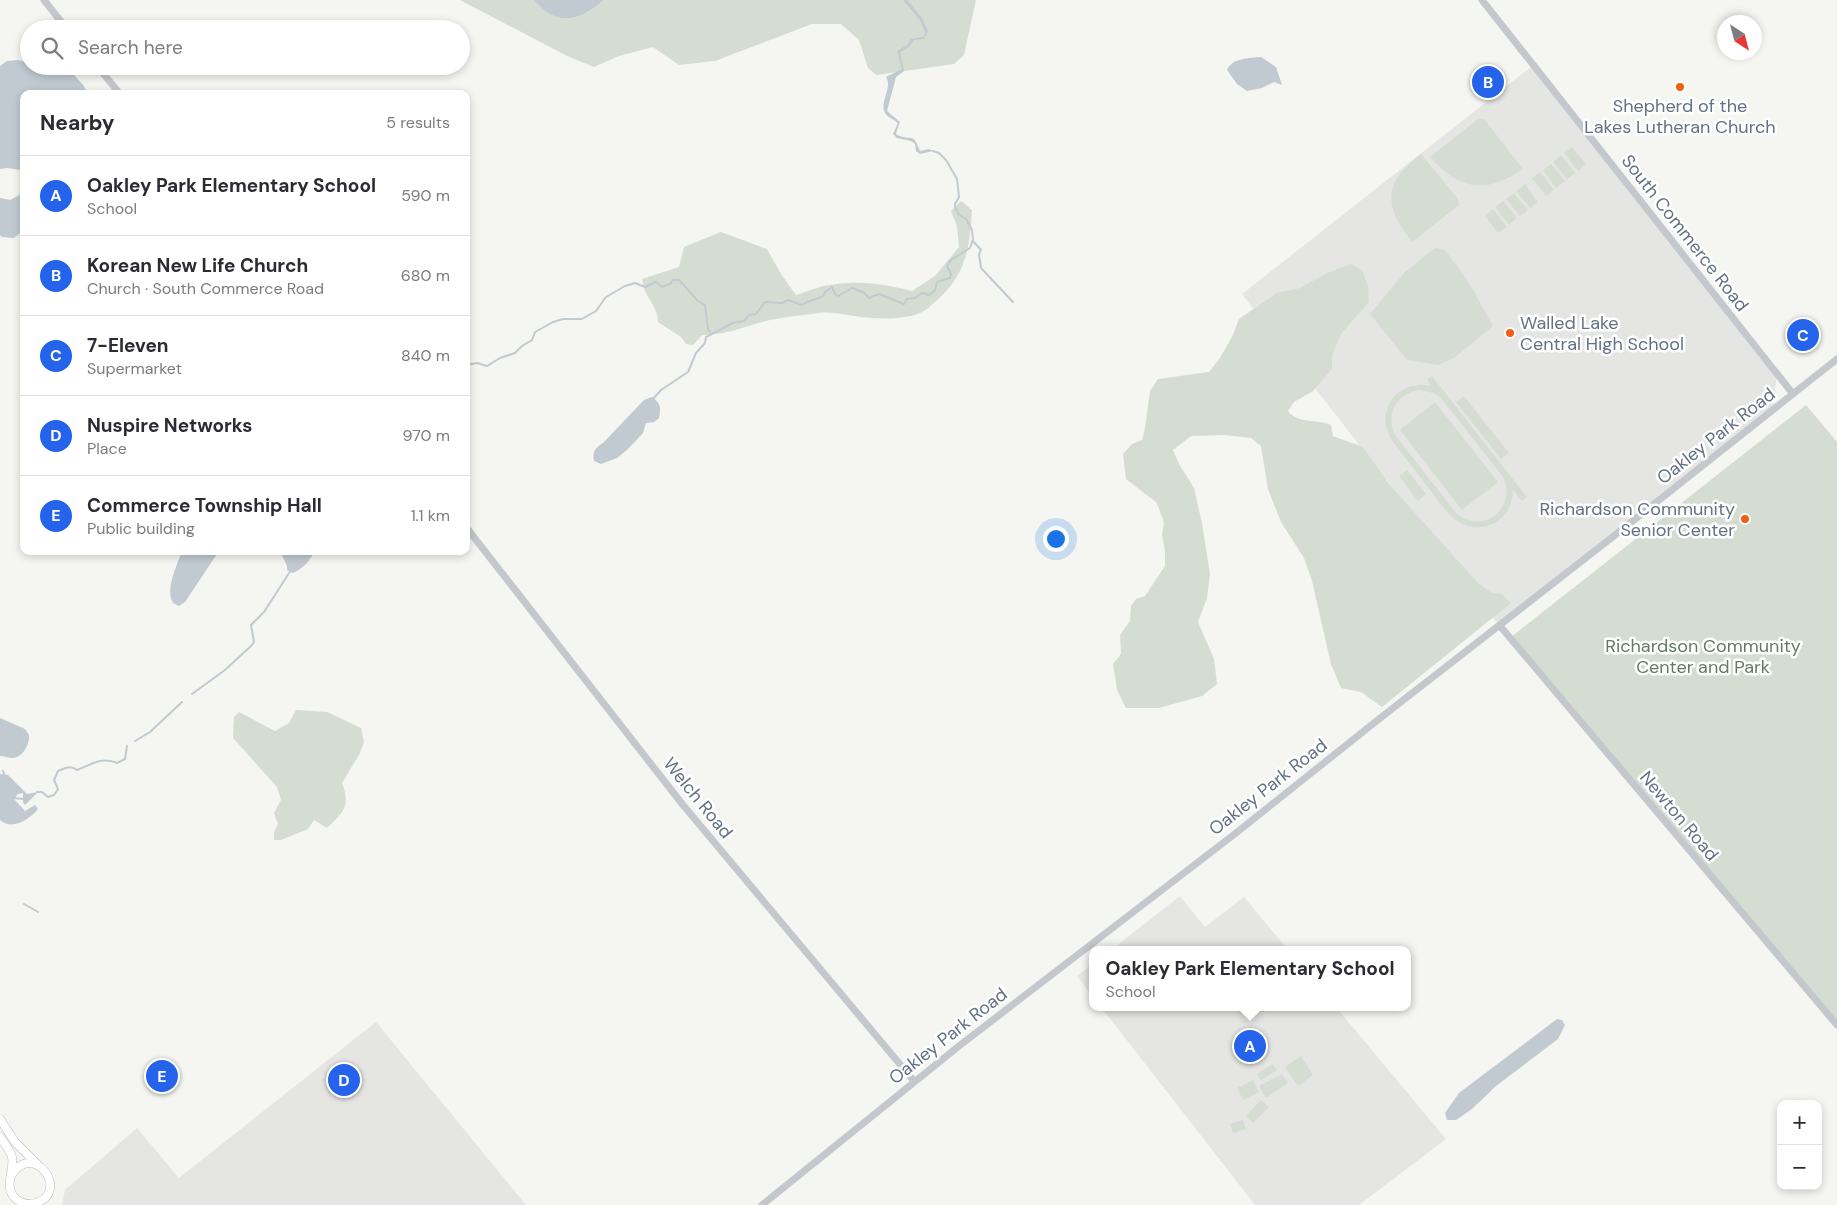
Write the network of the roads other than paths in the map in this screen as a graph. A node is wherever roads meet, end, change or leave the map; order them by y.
1 (44, 0) edge
2 (1482, 0) edge
3 (60, 20) edge
4 (104, 75) edge
5 (117, 90) edge
6 (1837, 359) edge
7 (1793, 394) junction
8 (470, 532) edge
9 (1500, 626) junction
10 (1837, 1025) edge
11 (914, 1081) junction
12 (0, 1119) edge
13 (0, 1137) edge
14 (38, 1165) junction
15 (10, 1176) junction
16 (49, 1191) junction
17 (26, 1205) edge
18 (50, 1205) edge
19 (762, 1205) edge

1 - 3 street
2 - 7 street, South Commerce Road
4 - 5 street
6 - 7 street
7 - 9 street, Oakley Park Road
8 - 11 street, Welch Road
9 - 10 street, Newton Road
9 - 11 street, Oakley Park Road
11 - 19 street, Oakley Park Road
12 - 14 main road
13 - 15 main road
14 - 15 main road
14 - 16 main road
15 - 17 main road
16 - 17 main road
16 - 18 main road

